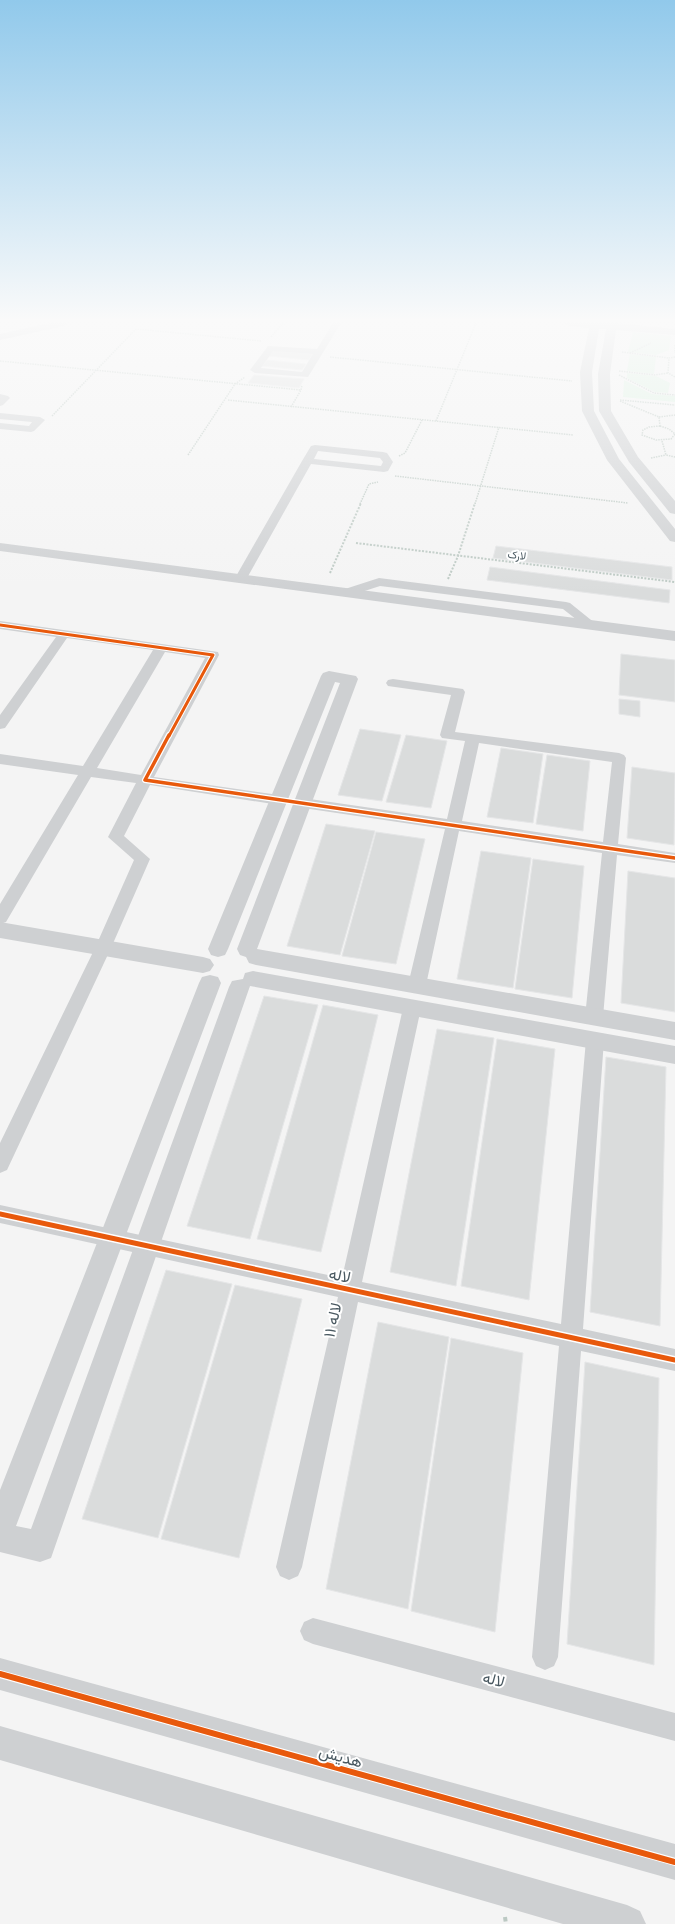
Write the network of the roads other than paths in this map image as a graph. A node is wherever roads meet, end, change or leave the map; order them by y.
1 (589, 413) edge
2 (605, 413) edge
3 (0, 416) edge
4 (0, 426) edge
5 (386, 466) road end
6 (675, 510) edge
7 (675, 538) edge
8 (0, 547) edge
9 (241, 578) junction
10 (349, 592) junction
11 (590, 624) junction
12 (0, 626) edge
13 (64, 634) junction
14 (675, 636) edge
15 (160, 648) junction
16 (393, 683) dead end
17 (0, 725) edge
18 (473, 738) junction
19 (0, 759) edge
20 (87, 772) junction
21 (145, 780) junction
22 (279, 800) junction
23 (303, 803) junction
24 (453, 825) junction
25 (609, 848) junction
26 (675, 858) edge
27 (0, 918) edge
28 (0, 930) edge
29 (103, 948) junction
30 (218, 949) junction
31 (252, 953) junction
32 (206, 974) junction
33 (247, 983) junction
34 (417, 986) junction
35 (412, 1008) junction
36 (594, 1017) junction
37 (675, 1031) edge
38 (595, 1040) junction
39 (675, 1055) edge
40 (0, 1164) edge
41 (0, 1214) edge
42 (112, 1238) junction
43 (148, 1246) junction
44 (351, 1290) junction
45 (570, 1338) junction
46 (675, 1360) edge
47 (0, 1529) edge
48 (0, 1537) edge
49 (289, 1567) dead end
50 (313, 1631) dead end
51 (545, 1657) dead end
52 (0, 1674) edge
53 (675, 1728) edge
54 (0, 1743) edge
55 (675, 1862) edge
56 (627, 1924) edge

1 - 7 street
2 - 6 street
3 - 4 street
5 - 9 street
8 - 9 street
9 - 10 street
10 - 11 street
10 - 11 street
11 - 14 street
12 - 13 street
13 - 15 street
13 - 17 street
15 - 20 street
15 - 21 street
16 - 18 street
18 - 24 street
18 - 25 street
19 - 20 street
20 - 21 street
20 - 27 street
21 - 22 street
21 - 29 street
22 - 23 street
22 - 23 street
22 - 30 street
23 - 24 street
23 - 31 street
24 - 25 street
24 - 34 street
25 - 26 street
25 - 36 street
28 - 29 street
29 - 32 street
29 - 40 street
30 - 31 street
30 - 32 street
31 - 33 street
31 - 34 street
32 - 33 street
32 - 42 street
33 - 35 street
33 - 43 street
34 - 36 street
35 - 38 street
35 - 44 street, لاله ۱۱
36 - 37 street
38 - 39 street
38 - 45 street
41 - 42 street, لاله
42 - 43 street, لاله
42 - 47 street
43 - 44 street, لاله
43 - 48 street
44 - 45 street, لاله
44 - 49 street, لاله ۱۱
45 - 46 street, لاله
45 - 51 street
50 - 53 street, لاله
52 - 55 street, هدیش
54 - 56 street

